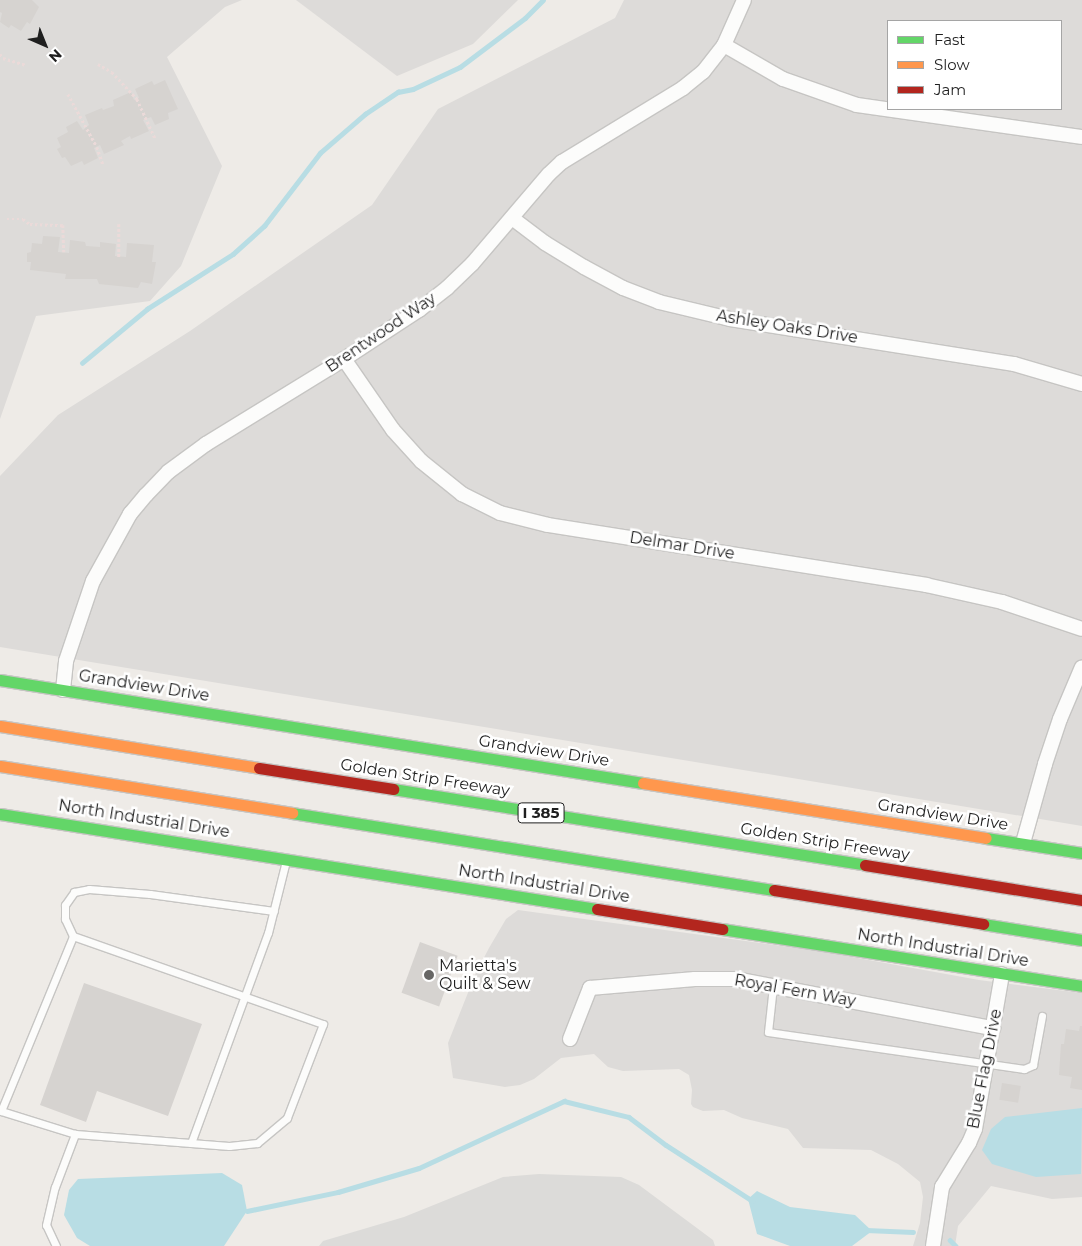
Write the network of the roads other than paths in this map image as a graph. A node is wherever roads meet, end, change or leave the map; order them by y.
1 (744, 0) edge
2 (724, 45) junction
3 (887, 109) edge
4 (892, 110) edge
5 (1082, 137) edge
6 (512, 218) junction
7 (344, 359) junction
8 (1082, 384) edge
9 (1082, 629) edge
10 (1082, 666) edge
11 (0, 680) edge
12 (63, 690) junction
13 (0, 726) edge
14 (0, 766) edge
15 (0, 814) edge
16 (1023, 843) junction
17 (1082, 852) edge
18 (287, 859) junction
19 (1082, 900) edge
20 (274, 911) junction
21 (72, 936) junction
22 (1082, 940) edge
23 (1002, 974) junction
24 (773, 986) junction
25 (1082, 986) edge
26 (244, 996) junction
27 (1042, 1016) dead end
28 (993, 1028) junction
29 (570, 1039) dead end
30 (988, 1063) junction
31 (75, 1134) junction
32 (191, 1143) junction
33 (56, 1246) edge
34 (933, 1246) edge

1 - 2 street, Brentwood Way
2 - 3 street
2 - 6 street, Brentwood Way
4 - 5 street
6 - 7 street, Brentwood Way
6 - 8 street, Ashley Oaks Drive
7 - 9 street, Delmar Drive
7 - 12 street, Brentwood Way
10 - 16 street
11 - 12 main road, Grandview Drive
12 - 16 main road, Grandview Drive
13 - 19 main road, Golden Strip Freeway / I 385
14 - 22 main road, I 385
15 - 18 main road, North Industrial Drive
16 - 17 main road, Grandview Drive
18 - 20 lane
18 - 23 main road, North Industrial Drive
20 - 21 lane
20 - 26 lane
21 - 26 lane
21 - 31 lane
23 - 25 main road, North Industrial Drive
23 - 28 street, Blue Flag Drive
24 - 28 street, Royal Fern Way
24 - 29 street, Royal Fern Way
24 - 30 lane
26 - 32 lane
26 - 32 lane
27 - 30 lane
28 - 30 street, Blue Flag Drive
30 - 34 street, Blue Flag Drive
31 - 32 lane
31 - 33 lane

